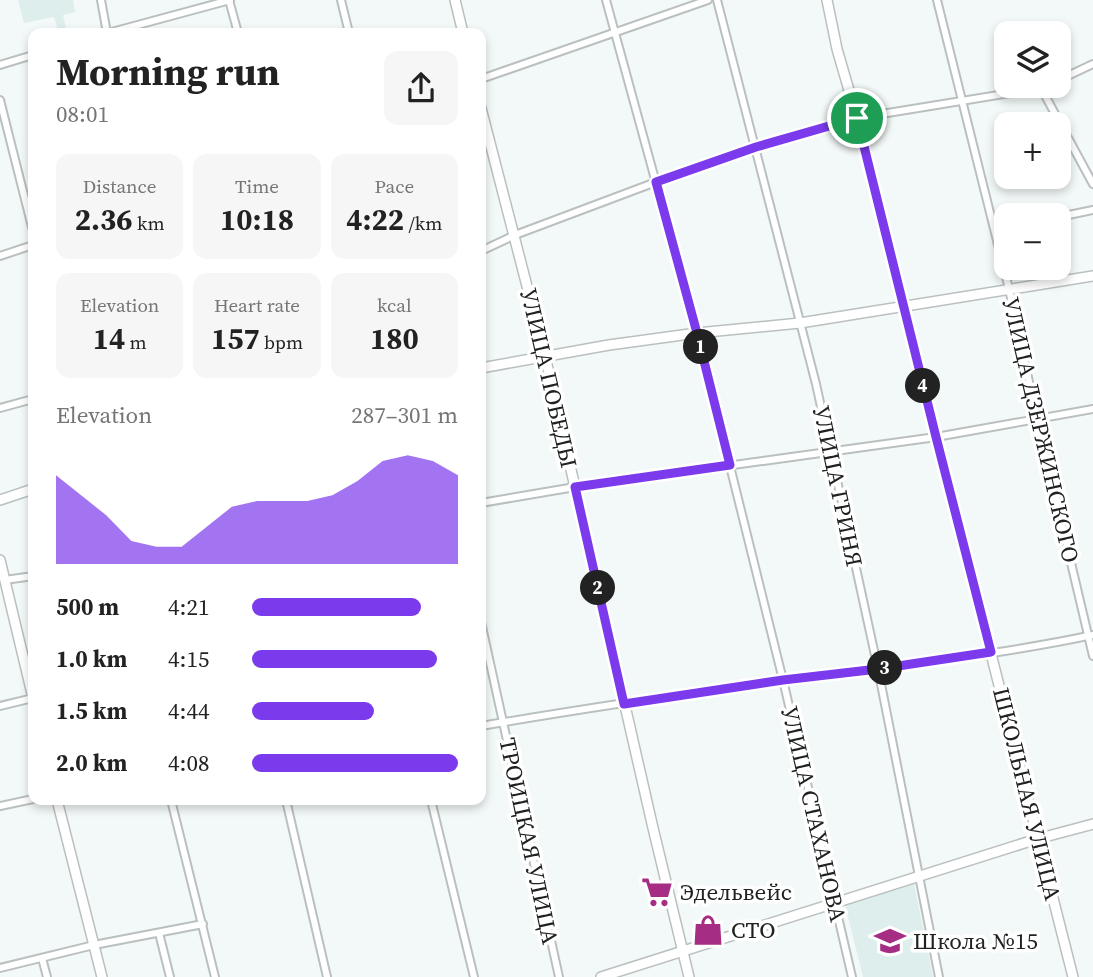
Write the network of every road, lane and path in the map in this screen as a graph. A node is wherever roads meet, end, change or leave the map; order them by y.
1 (101, 0) edge
2 (229, 0) edge
3 (341, 0) edge
4 (456, 0) edge
5 (606, 0) edge
6 (708, 0) edge
7 (717, 0) edge
8 (827, 0) edge
9 (937, 0) edge
10 (106, 28) edge
11 (125, 28) edge
12 (237, 28) edge
13 (348, 28) edge
14 (462, 28) edge
15 (616, 33) junction
16 (28, 57) edge
17 (1093, 64) edge
18 (0, 65) edge
19 (1071, 74) edge
20 (486, 77) edge
21 (994, 96) edge
22 (1050, 98) edge
23 (0, 100) edge
24 (962, 101) junction
25 (857, 118) junction
26 (486, 127) edge
27 (756, 147) junction
28 (656, 182) junction
29 (1093, 184) edge
30 (1093, 210) edge
31 (28, 211) edge
32 (1071, 215) edge
33 (515, 235) junction
34 (28, 247) edge
35 (486, 249) edge
36 (0, 256) edge
37 (1093, 276) edge
38 (1009, 289) junction
39 (904, 306) junction
40 (800, 323) junction
41 (697, 333) junction
42 (545, 356) junction
43 (486, 367) edge
44 (28, 400) edge
45 (0, 408) edge
46 (1093, 409) edge
47 (1037, 419) junction
48 (936, 437) junction
49 (831, 452) junction
50 (730, 465) junction
51 (575, 487) junction
52 (28, 491) edge
53 (0, 500) edge
54 (486, 502) edge
55 (0, 560) edge
56 (28, 577) edge
57 (5, 580) junction
58 (1090, 636) edge
59 (486, 645) edge
60 (991, 652) junction
61 (1093, 656) edge
62 (878, 669) junction
63 (28, 677) edge
64 (783, 680) junction
65 (28, 699) edge
66 (624, 704) junction
67 (0, 706) edge
68 (503, 722) junction
69 (486, 725) edge
70 (28, 800) edge
71 (58, 805) edge
72 (172, 805) edge
73 (287, 805) edge
74 (432, 805) edge
75 (0, 806) edge
76 (1093, 824) edge
77 (1037, 839) junction
78 (919, 876) junction
79 (834, 903) junction
80 (203, 925) junction
81 (159, 933) junction
82 (94, 945) junction
83 (682, 950) junction
84 (42, 958) junction
85 (0, 968) edge
86 (47, 977) edge
87 (103, 977) edge
88 (170, 977) edge
89 (215, 977) edge
90 (327, 977) edge
91 (474, 977) edge
92 (559, 977) edge
93 (601, 977) edge
94 (689, 977) edge
95 (852, 977) edge
96 (939, 977) edge
97 (1073, 977) edge

1 - 10 street
2 - 11 street
2 - 12 street
3 - 13 street
4 - 14 street
5 - 15 street, УЛИЦА СТАХАНОВА
6 - 15 street
7 - 27 street, УЛИЦА ГРИНЯ
8 - 25 street, ШКОЛЬНАЯ УЛИЦА
9 - 24 street, УЛИЦА ДЗЕРЖИНСКОГО
15 - 20 street
15 - 28 street, УЛИЦА СТАХАНОВА
16 - 18 street
17 - 19 street
21 - 24 street
22 - 29 street
23 - 31 street
24 - 25 street
24 - 38 street, УЛИЦА ДЗЕРЖИНСКОГО
25 - 27 street
25 - 39 street, ШКОЛЬНАЯ УЛИЦА
26 - 33 street, УЛИЦА ПОБЕДЫ
27 - 28 street
27 - 40 street, УЛИЦА ГРИНЯ
28 - 33 street
28 - 41 street, УЛИЦА СТАХАНОВА
30 - 32 street
33 - 35 street
33 - 42 street, УЛИЦА ПОБЕДЫ
34 - 36 street
37 - 38 street
38 - 39 street
38 - 47 street, УЛИЦА ДЗЕРЖИНСКОГО
39 - 40 street
39 - 48 street, ШКОЛЬНАЯ УЛИЦА
40 - 41 street
40 - 49 street, УЛИЦА ГРИНЯ
41 - 42 street
41 - 50 street, УЛИЦА СТАХАНОВА
42 - 43 street
42 - 51 street, УЛИЦА ПОБЕДЫ
44 - 45 street
46 - 47 street
47 - 48 street
47 - 58 street, УЛИЦА ДЗЕРЖИНСКОГО
48 - 49 street
48 - 60 street, ШКОЛЬНАЯ УЛИЦА
49 - 50 street
49 - 62 street, УЛИЦА ГРИНЯ
50 - 51 street
50 - 64 street, УЛИЦА СТАХАНОВА
51 - 54 street
51 - 66 street, УЛИЦА ПОБЕДЫ
52 - 53 street
55 - 57 street
56 - 57 street
57 - 63 street
58 - 60 street
58 - 61 street, УЛИЦА ДЗЕРЖИНСКОГО
59 - 68 street, ТРОИЦКАЯ УЛИЦА
60 - 62 street
60 - 77 street, ШКОЛЬНАЯ УЛИЦА
62 - 64 street
62 - 78 street, УЛИЦА ГРИНЯ
64 - 66 street
64 - 79 street, УЛИЦА СТАХАНОВА
65 - 67 street
66 - 68 street
66 - 83 street, УЛИЦА ПОБЕДЫ
68 - 69 street
68 - 92 street, ТРОИЦКАЯ УЛИЦА
70 - 75 street
71 - 82 street
72 - 80 street
73 - 90 street
74 - 91 street
76 - 77 street
77 - 78 street
77 - 97 street, ШКОЛЬНАЯ УЛИЦА
78 - 79 street
78 - 96 street, УЛИЦА ГРИНЯ
79 - 83 street
79 - 95 street, УЛИЦА СТАХАНОВА
80 - 81 street
80 - 89 street
81 - 82 street
81 - 88 street
82 - 84 street
82 - 87 street
83 - 93 street
83 - 94 street, УЛИЦА ПОБЕДЫ
84 - 85 street
84 - 86 street

